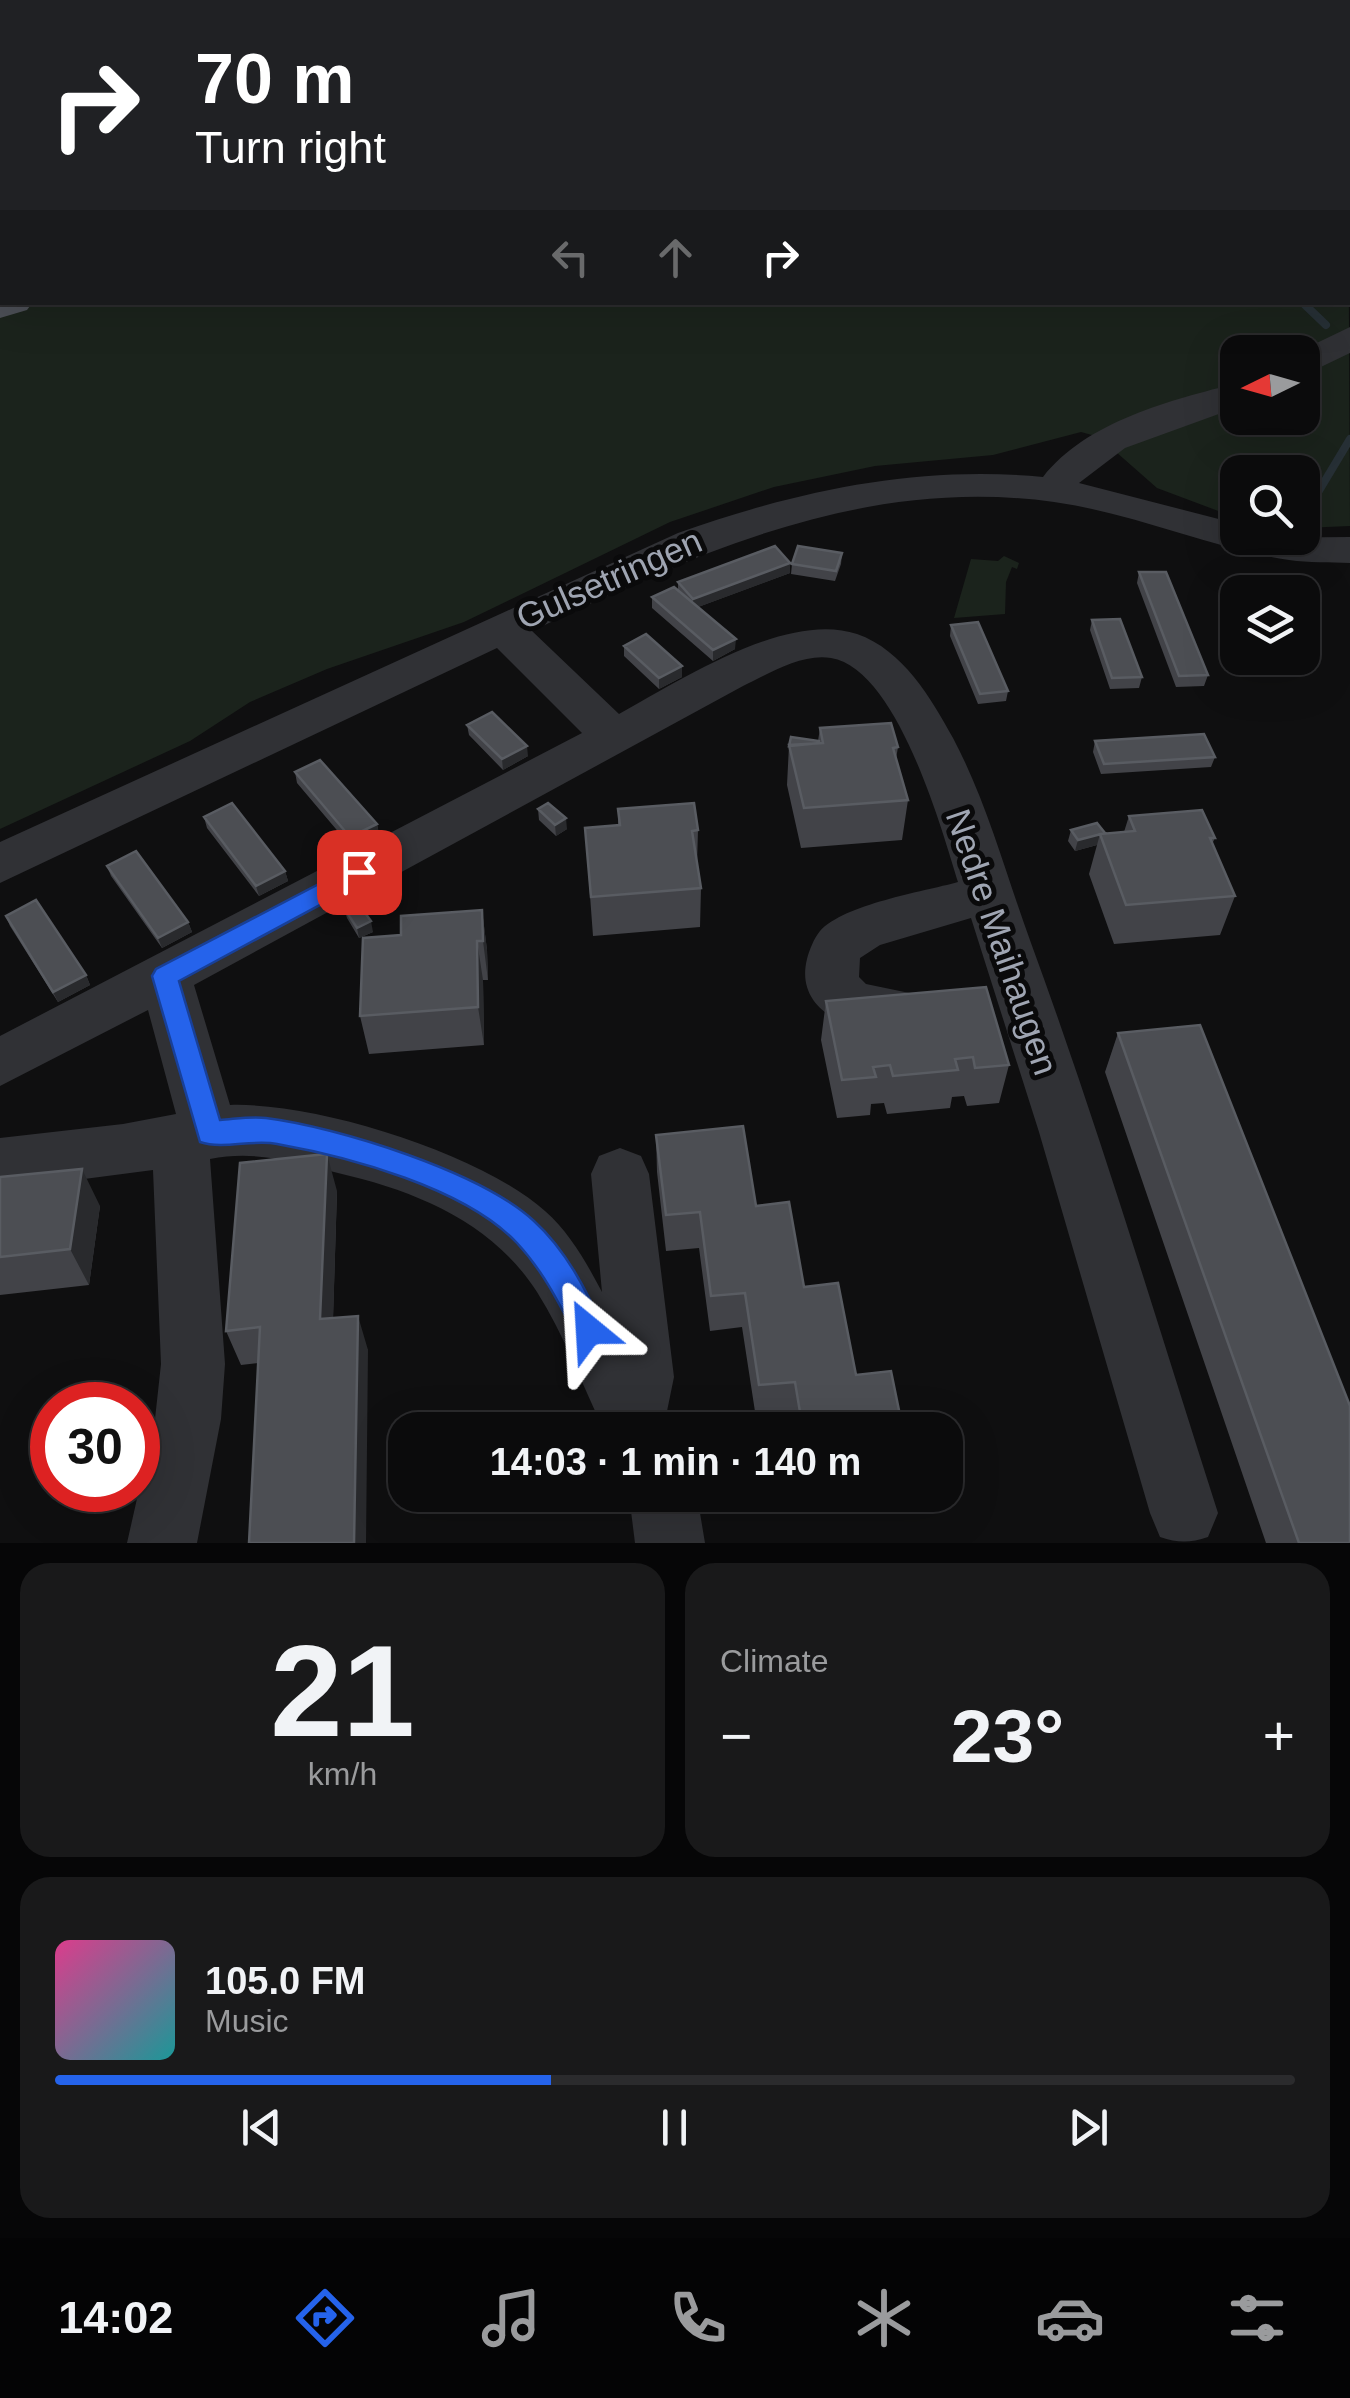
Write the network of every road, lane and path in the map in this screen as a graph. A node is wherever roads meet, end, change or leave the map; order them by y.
1 (1350, 338) edge
2 (1320, 355) edge
3 (1220, 401) edge
4 (1053, 490) junction
5 (1220, 532) edge
6 (1320, 549) edge
7 (1350, 550) edge
8 (502, 626) junction
9 (614, 737) junction
10 (0, 864) edge
11 (987, 894) junction
12 (165, 976) junction
13 (982, 993) junction
14 (0, 1064) edge
15 (195, 1136) junction
16 (0, 1164) edge
17 (620, 1174) dead end
18 (630, 1412) edge
19 (637, 1412) edge
20 (665, 1512) edge
21 (1184, 1513) dead end
22 (162, 1543) edge
23 (670, 1543) edge

1 - 2 street
3 - 4 street
4 - 5 street, Gulsetringen
4 - 8 street, Gulsetringen
6 - 7 street, Gulsetringen
8 - 9 street
8 - 10 street, Gulsetringen
9 - 11 street, Nedre Maihaugen
9 - 12 street, Nedre Maihaugen
11 - 13 street, Nedre Maihaugen
11 - 13 street
12 - 14 street, Nedre Maihaugen
12 - 15 street
13 - 21 street, Nedre Maihaugen
15 - 16 street
15 - 18 street
15 - 22 street
17 - 19 street
20 - 23 street

